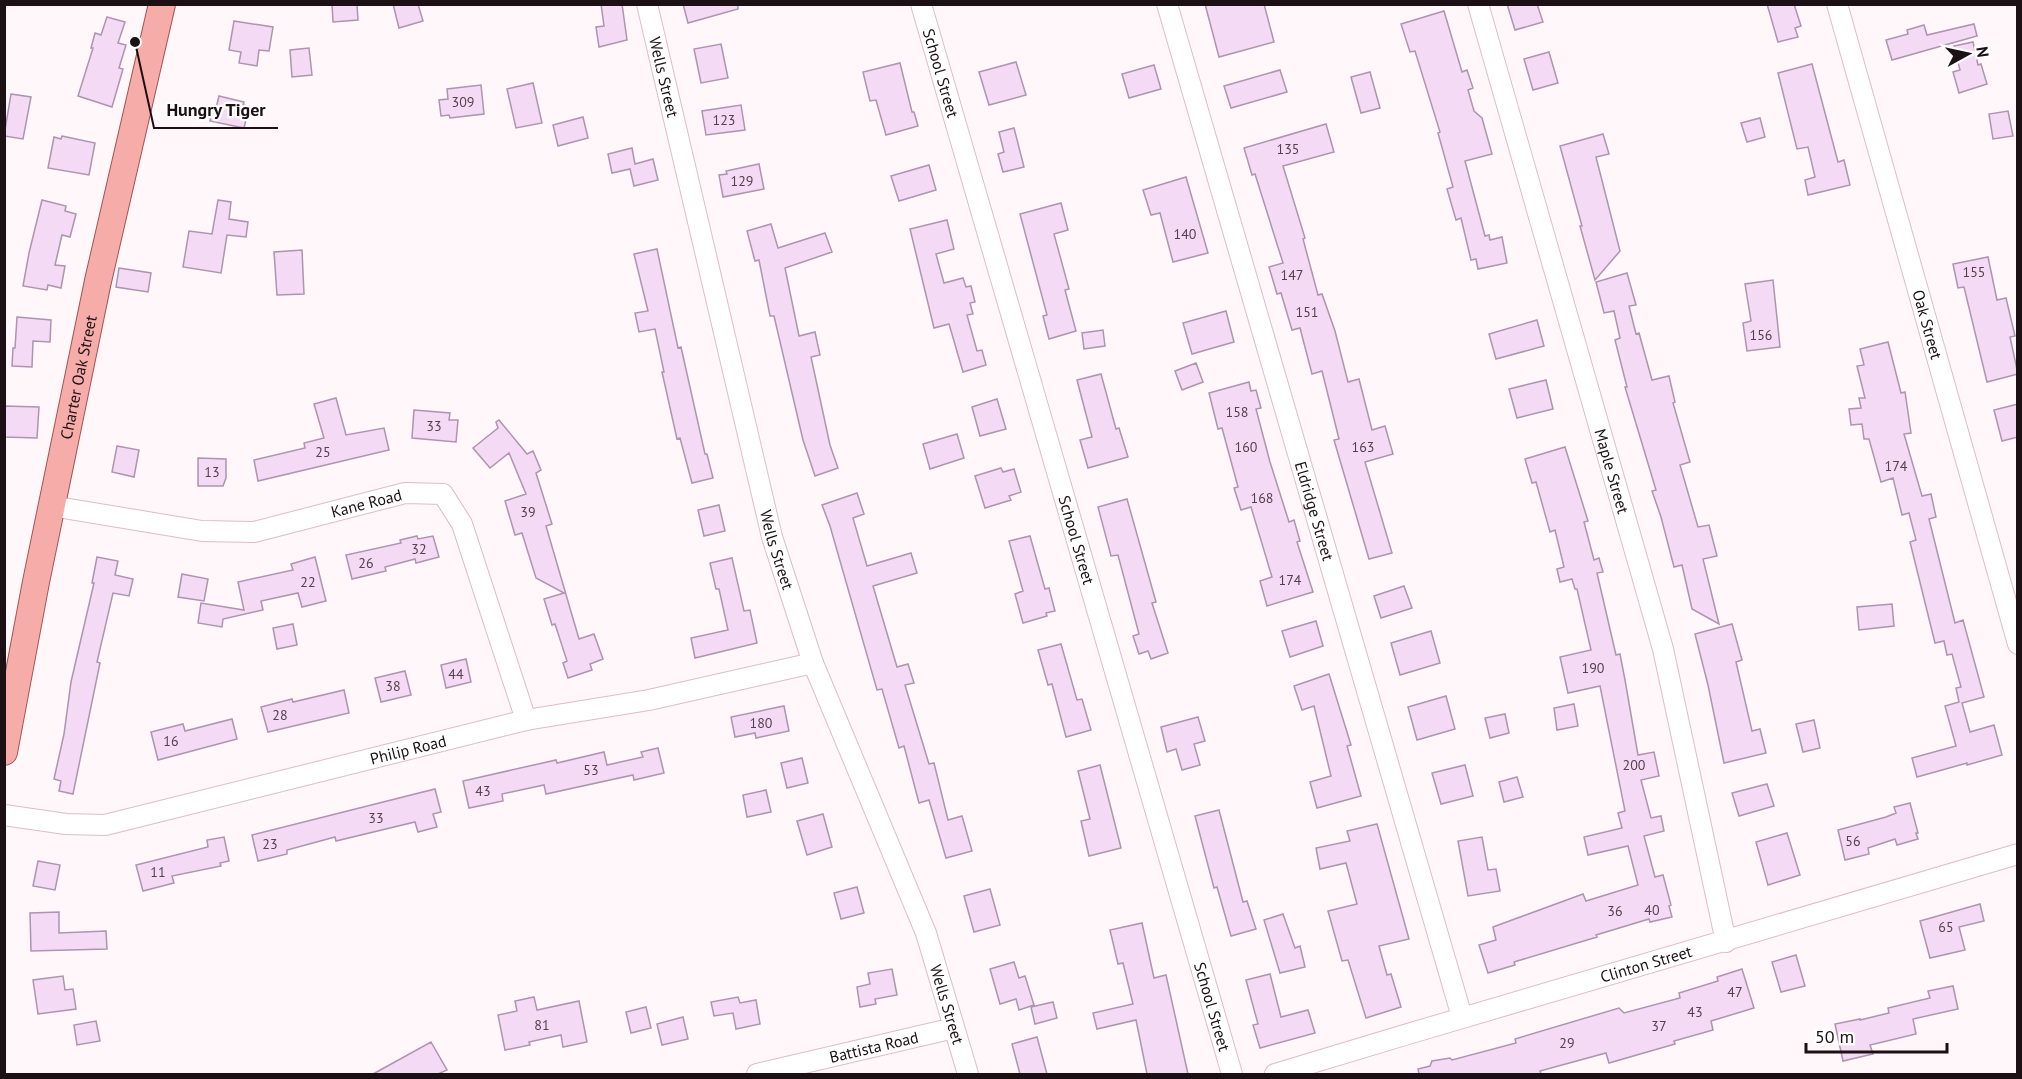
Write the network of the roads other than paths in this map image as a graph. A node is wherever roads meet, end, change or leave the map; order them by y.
1 (162, 4) edge
2 (647, 4) edge
3 (921, 4) edge
4 (1167, 4) edge
5 (1478, 4) edge
6 (1837, 4) edge
7 (51, 506) junction
8 (2018, 644) edge
9 (813, 663) junction
10 (526, 720) junction
11 (4, 752) edge
12 (4, 815) edge
13 (2018, 854) edge
14 (1726, 942) junction
15 (1462, 1017) junction
16 (954, 1028) junction
17 (757, 1074) edge
18 (968, 1074) edge
19 (1232, 1074) edge
20 (1275, 1074) edge

1 - 7 main road, Charter Oak Street
2 - 9 street, Wells Street
3 - 19 street, School Street
4 - 15 street, Eldridge Street
5 - 14 street, Maple Street
6 - 8 street, Oak Street
7 - 10 street, Kane Road
7 - 11 main road, Charter Oak Street
9 - 10 street, Philip Road
9 - 16 street, Wells Street
10 - 12 street, Philip Road
13 - 14 street, Clinton Street
14 - 15 street, Clinton Street
15 - 20 street, Clinton Street
16 - 17 street, Battista Road
16 - 18 street, Wells Street

